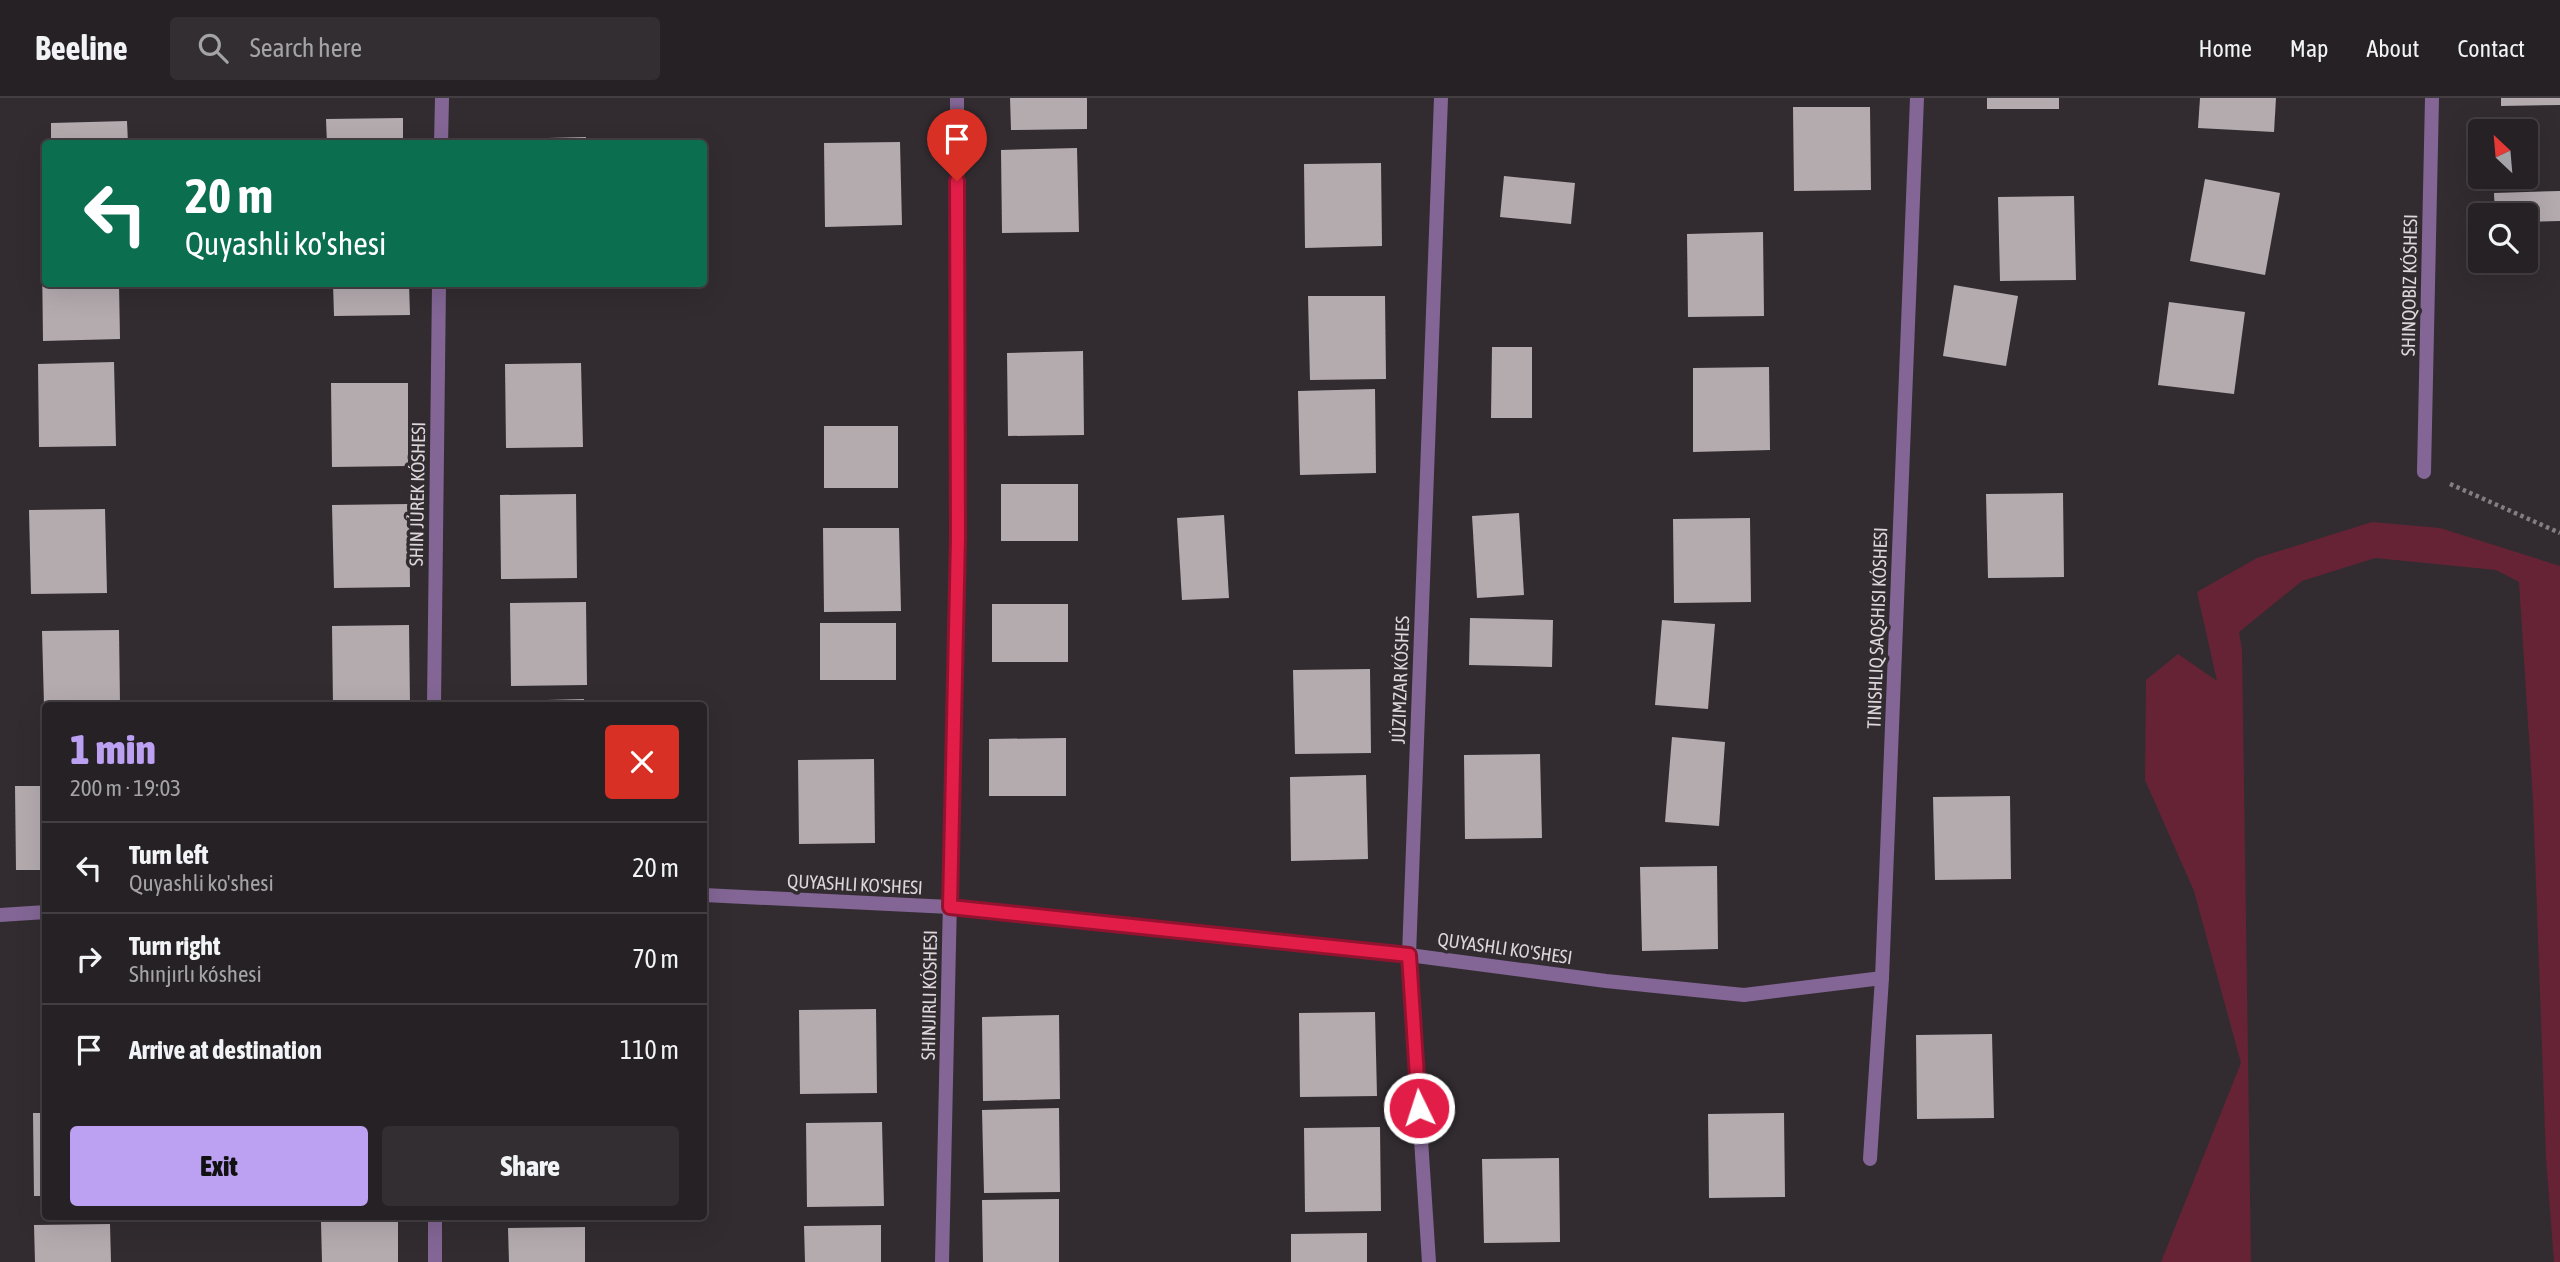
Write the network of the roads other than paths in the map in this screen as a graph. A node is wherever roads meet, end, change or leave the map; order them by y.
1 (442, 98) edge
2 (957, 98) edge
3 (1441, 98) edge
4 (1917, 98) edge
5 (2432, 98) edge
6 (441, 140) edge
7 (439, 287) edge
8 (2424, 472) road end
9 (434, 702) edge
10 (707, 895) edge
11 (950, 907) junction
12 (42, 912) edge
13 (0, 915) edge
14 (1409, 955) junction
15 (1882, 978) junction
16 (1870, 1159) dead end
17 (435, 1220) edge
18 (435, 1262) edge
19 (942, 1262) edge
20 (1430, 1262) edge

1 - 6 street
2 - 11 street
3 - 14 street, JÚZIMZAR KÓSHES
4 - 15 street
5 - 8 street
7 - 9 street
10 - 11 street, QUYASHLI KO'SHESI
11 - 14 street, QUYASHLI KO'SHESI
11 - 19 street
12 - 13 street
14 - 15 street, QUYASHLI KO'SHESI
14 - 20 street, JÚZIMZAR KÓSHES
15 - 16 street
17 - 18 street

